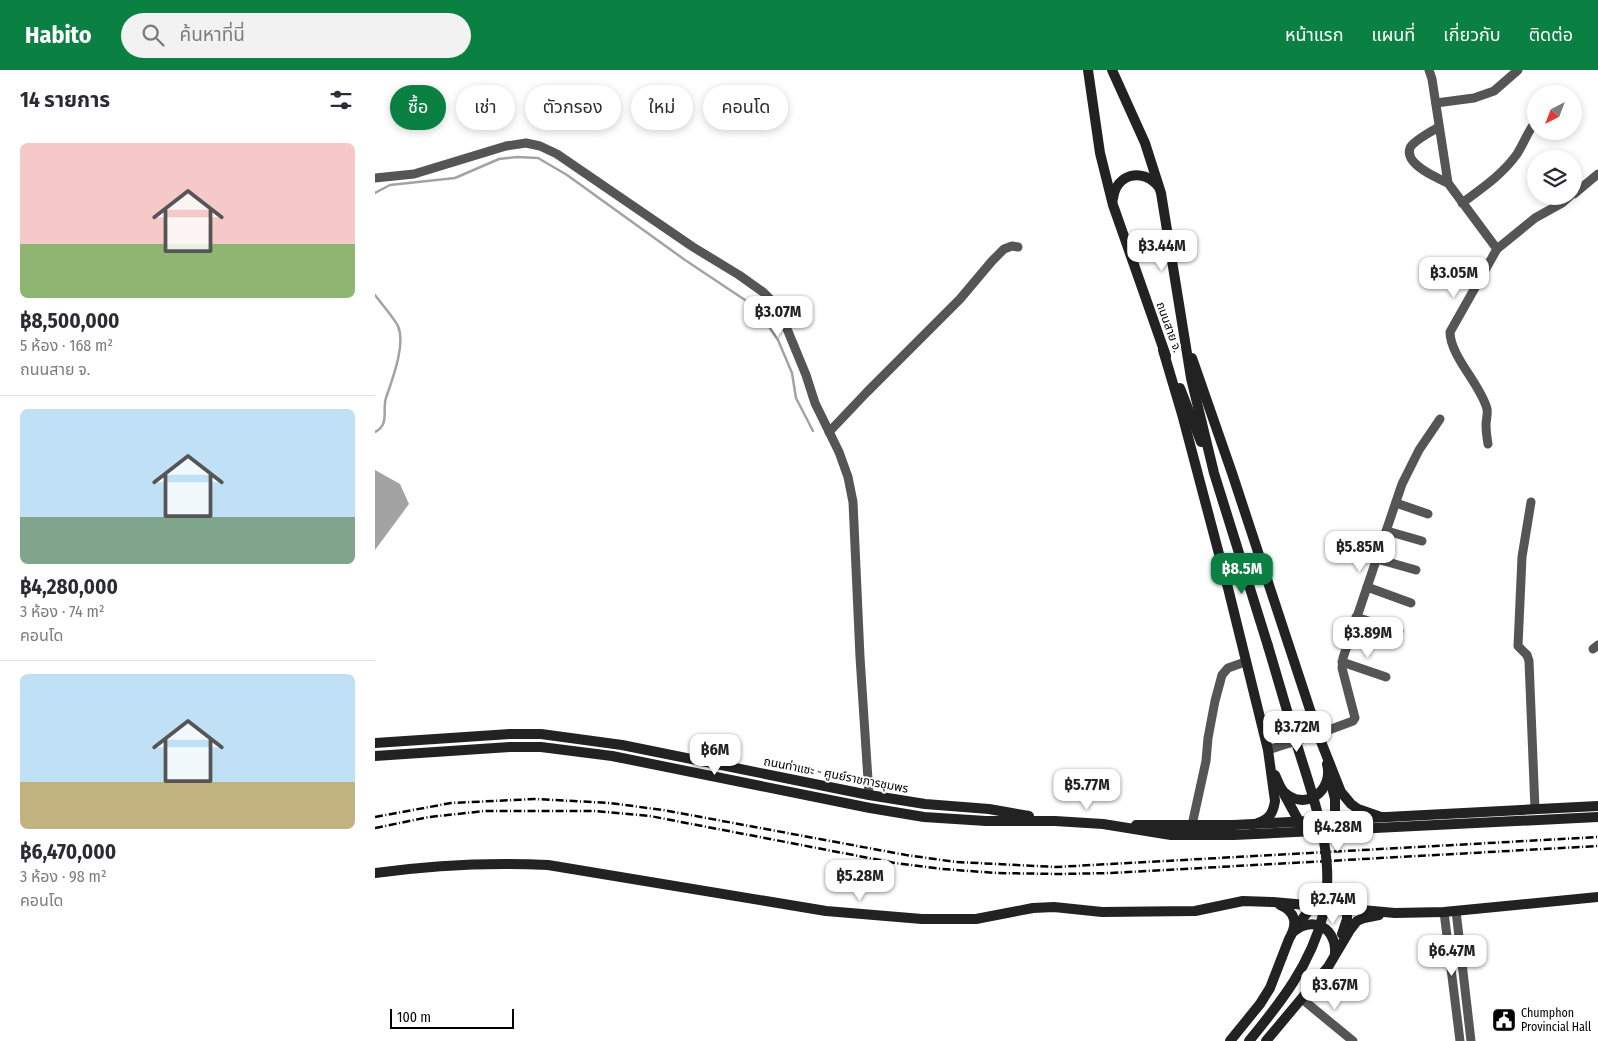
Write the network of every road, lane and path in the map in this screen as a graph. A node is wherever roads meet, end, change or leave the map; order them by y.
1 (1087, 70) edge
2 (1112, 70) edge
3 (1429, 70) edge
4 (1518, 70) edge
5 (1436, 103) junction
6 (1439, 127) junction
7 (1527, 133) edge
8 (1598, 174) edge
9 (375, 178) edge
10 (1448, 183) junction
11 (1582, 187) edge
12 (1161, 193) junction
13 (1462, 203) junction
14 (1113, 205) junction
15 (1558, 205) edge
16 (1018, 247) dead end
17 (1497, 249) junction
18 (1186, 341) junction
19 (1163, 350) junction
20 (1440, 419) dead end
21 (829, 432) junction
22 (1488, 444) dead end
23 (1214, 473) junction
24 (1531, 502) dead end
25 (1396, 503) junction
26 (1428, 514) dead end
27 (1387, 531) junction
28 (1422, 541) dead end
29 (1377, 560) junction
30 (1416, 570) dead end
31 (1367, 587) junction
32 (1411, 603) dead end
33 (1356, 617) junction
34 (1399, 631) dead end
35 (1245, 662) junction
36 (1342, 662) junction
37 (1386, 677) dead end
38 (1318, 734) junction
39 (375, 743) edge
40 (1268, 750) junction
41 (375, 756) edge
42 (1329, 771) junction
43 (1283, 791) junction
44 (869, 795) junction
45 (1598, 806) edge
46 (870, 808) junction
47 (1535, 809) junction
48 (1381, 817) junction
49 (1598, 817) edge
50 (1335, 819) junction
51 (1055, 821) junction
52 (1257, 823) junction
53 (1193, 825) junction
54 (1118, 826) junction
55 (1301, 826) junction
56 (1335, 830) junction
57 (375, 873) edge
58 (1598, 897) edge
59 (1273, 902) junction
60 (1312, 906) junction
61 (1347, 909) junction
62 (1456, 911) junction
63 (1443, 912) junction
64 (1395, 913) junction
65 (1295, 930) junction
66 (1336, 945) junction
67 (1335, 957) junction
68 (1302, 999) junction
69 (1230, 1041) edge
70 (1249, 1041) edge
71 (1266, 1041) edge
72 (1353, 1041) edge
73 (1460, 1041) edge
74 (1471, 1041) edge

1 - 14 main road, ถนนสาย จ.
2 - 12 main road, ถนนสาย จ.
3 - 5 street
4 - 5 street
5 - 6 street
6 - 10 street
6 - 10 street
7 - 13 street
8 - 11 street
9 - 21 street
10 - 13 street
12 - 14 main road
12 - 18 main road, ถนนสาย จ.
13 - 17 street
14 - 19 main road, ถนนสาย จ.
15 - 17 street
16 - 21 street
17 - 22 street
18 - 23 main road, ถนนสาย จ.
18 - 38 main road
19 - 23 main road, ถนนสาย จ.
19 - 35 main road
20 - 25 street
21 - 44 street
23 - 70 main road, ถนนสาย จ., bridge
24 - 47 street
25 - 26 street
25 - 27 street
27 - 28 street
27 - 29 street
29 - 30 street
29 - 31 street
31 - 32 street
31 - 33 street
33 - 34 street
33 - 36 street
35 - 40 main road
35 - 53 street
36 - 37 street
36 - 38 street
38 - 40 street
38 - 42 main road
38 - 48 main road
39 - 44 main road, ถนนท่าแซะ - ศูนย์ราชการชุมพร
40 - 43 main road
40 - 52 main road
41 - 46 main road, ถนนท่าแซะ - ศูนย์ราชการชุมพร
42 - 43 main road
42 - 50 main road
43 - 55 main road
44 - 46 main road
44 - 51 main road, ถนนท่าแซะ - ศูนย์ราชการชุมพร
45 - 47 main road
46 - 51 main road, ถนนท่าแซะ - ศูนย์ราชการชุมพร
47 - 48 main road
48 - 50 main road
49 - 56 main road
50 - 55 main road
50 - 56 main road
51 - 54 main road, ถนนท่าแซะ - ศูนย์ราชการชุมพร
52 - 53 main road
52 - 55 main road
53 - 54 main road
54 - 55 main road
55 - 56 main road
57 - 59 main road
58 - 62 main road
59 - 60 main road
59 - 65 main road
60 - 61 main road
60 - 65 main road
61 - 64 main road
61 - 66 main road
62 - 63 main road
62 - 74 street
63 - 64 main road
63 - 73 street
64 - 67 main road
65 - 66 main road
65 - 69 main road
66 - 67 main road
67 - 68 main road
68 - 71 main road
68 - 72 street

